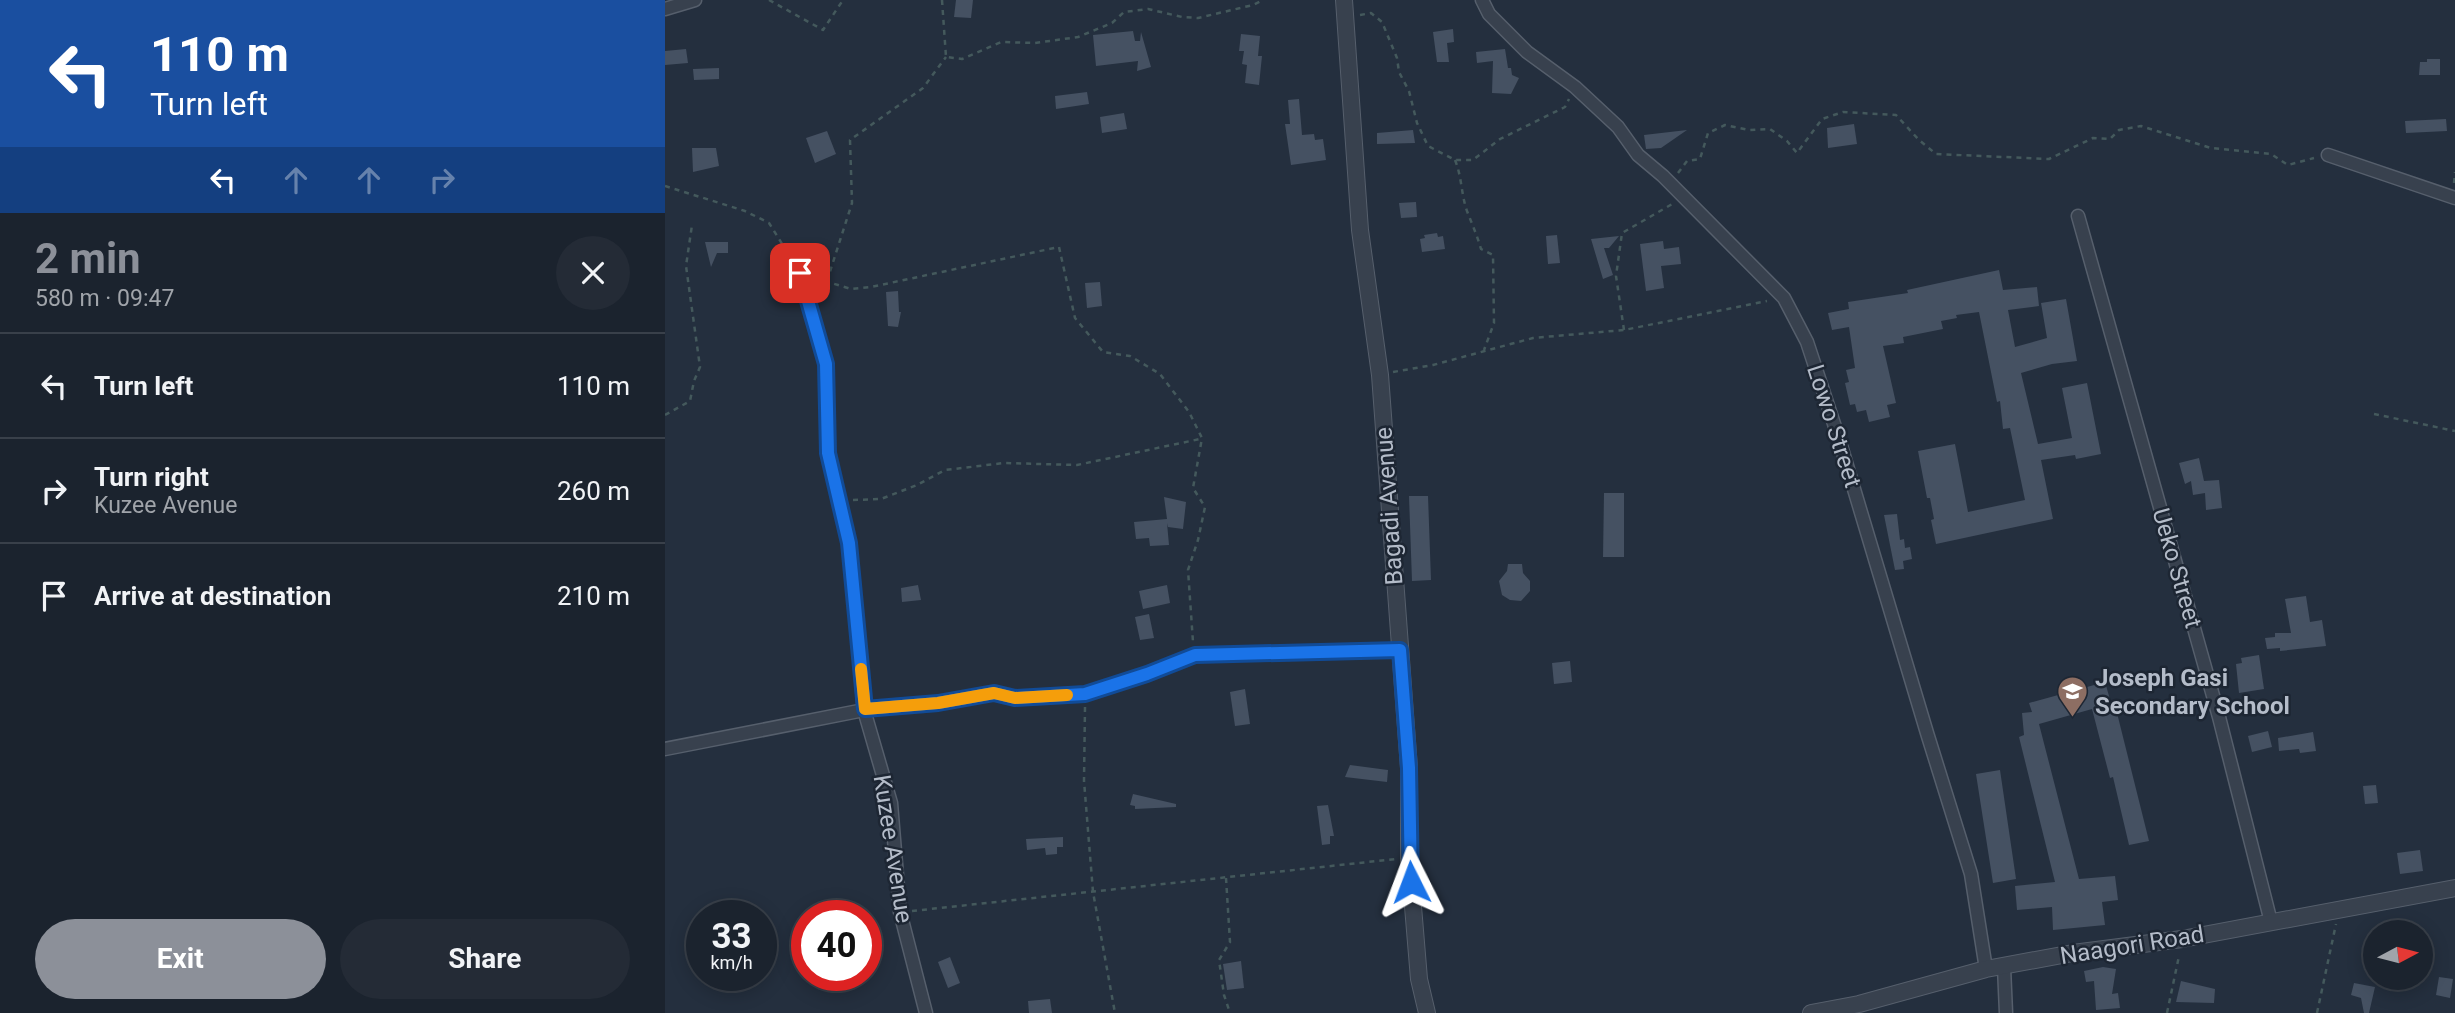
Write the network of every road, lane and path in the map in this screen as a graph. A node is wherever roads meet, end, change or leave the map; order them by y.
1 (695, 0) edge
2 (769, 0) edge
3 (843, 0) edge
4 (942, 0) edge
5 (1263, 0) edge
6 (1344, 0) edge
7 (1482, 0) edge
8 (665, 9) edge
9 (1345, 17) junction
10 (946, 57) junction
11 (1575, 87) junction
12 (2328, 155) joint
13 (1455, 160) junction
14 (665, 186) edge
15 (1684, 197) junction
16 (2455, 198) edge
17 (2078, 216) dead end
18 (692, 225) dead end
19 (800, 273) junction
20 (827, 281) junction
21 (1784, 298) junction
22 (1624, 330) junction
23 (1484, 351) junction
24 (1380, 375) junction
25 (2374, 414) dead end
26 (665, 415) edge
27 (2455, 431) edge
28 (1202, 438) junction
29 (839, 501) junction
30 (1400, 650) junction
31 (1195, 655) junction
32 (1085, 694) junction
33 (865, 709) junction
34 (665, 749) edge
35 (1409, 858) junction
36 (1226, 878) junction
37 (2455, 888) edge
38 (1093, 892) junction
39 (2339, 911) junction
40 (900, 912) junction
41 (2271, 922) junction
42 (2182, 939) junction
43 (2004, 967) junction
44 (1986, 969) junction
45 (926, 1013) edge
46 (1115, 1013) edge
47 (1230, 1013) edge
48 (1427, 1013) edge
49 (1811, 1013) edge
50 (2006, 1013) edge
51 (2167, 1013) edge
52 (2317, 1013) edge

1 - 8 street
2 - 3 path
4 - 10 path
5 - 10 path
6 - 9 street, Bagadi Avenue
7 - 11 street, Lowo Street
9 - 13 path
9 - 24 street, Bagadi Avenue
10 - 20 path
11 - 13 path
11 - 15 street, Lowo Street
12 - 15 path
12 - 16 street
13 - 23 path
14 - 19 path
15 - 21 street, Lowo Street
15 - 22 path
17 - 41 street, Ueko Street
18 - 26 path
19 - 20 path
19 - 29 street, Kuzee Avenue
20 - 28 path
21 - 22 path
21 - 44 street, Lowo Street
22 - 23 path
23 - 24 path
24 - 30 street, Bagadi Avenue
25 - 27 path
28 - 29 path
28 - 31 path
29 - 33 street, Kuzee Avenue
30 - 31 street
30 - 35 street, Bagadi Avenue
31 - 32 street
32 - 33 street
32 - 38 path
33 - 34 street
33 - 40 street, Kuzee Avenue
35 - 36 path
35 - 48 street, Bagadi Avenue
36 - 38 path
36 - 47 path
37 - 39 street, Naagori Road
38 - 40 path
38 - 46 path
39 - 41 street, Naagori Road
39 - 52 path
40 - 45 street, Kuzee Avenue
41 - 42 street, Naagori Road
42 - 43 street, Naagori Road
42 - 51 path
43 - 44 street, Naagori Road
43 - 50 street
44 - 49 street, Naagori Road

